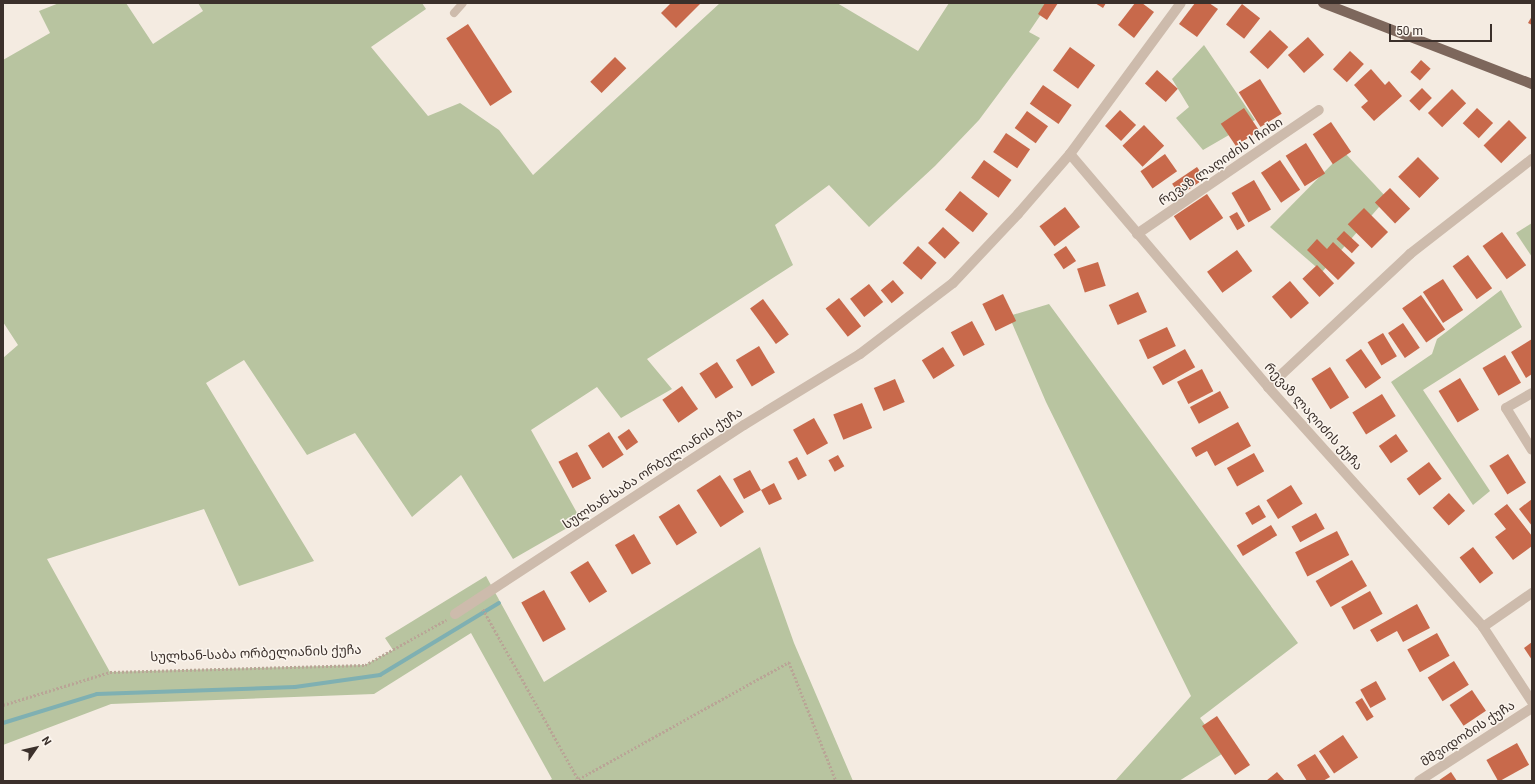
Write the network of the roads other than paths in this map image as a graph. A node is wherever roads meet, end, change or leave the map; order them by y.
1 (463, 3) edge
2 (1181, 3) edge
3 (1323, 3) edge
4 (454, 12) dead end
5 (1532, 84) edge
6 (1319, 110) dead end
7 (1070, 154) junction
8 (1532, 159) edge
9 (1137, 234) junction
10 (1268, 387) junction
11 (1532, 393) edge
12 (1532, 450) edge
13 (1532, 593) edge
14 (455, 614) road end
15 (1483, 627) junction
16 (1532, 702) edge
17 (1532, 708) edge
18 (1419, 781) edge

1 - 4 lane
2 - 7 street, სულხან-საბა ორბელიანის ქუჩა
3 - 5 main road
6 - 9 street, რევაზ ლაღიძის I ჩიხი
7 - 9 street, რევაზ ლაღიძის ქუჩა
7 - 14 street, სულხან-საბა ორბელიანის ქუჩა
8 - 10 street
9 - 10 street, რევაზ ლაღიძის ქუჩა
10 - 15 street, რევაზ ლაღიძის ქუჩა
11 - 12 street
13 - 15 street
15 - 16 street, რევაზ ლაღიძის ქუჩა
17 - 18 street, მშვიდობის ქუჩა

